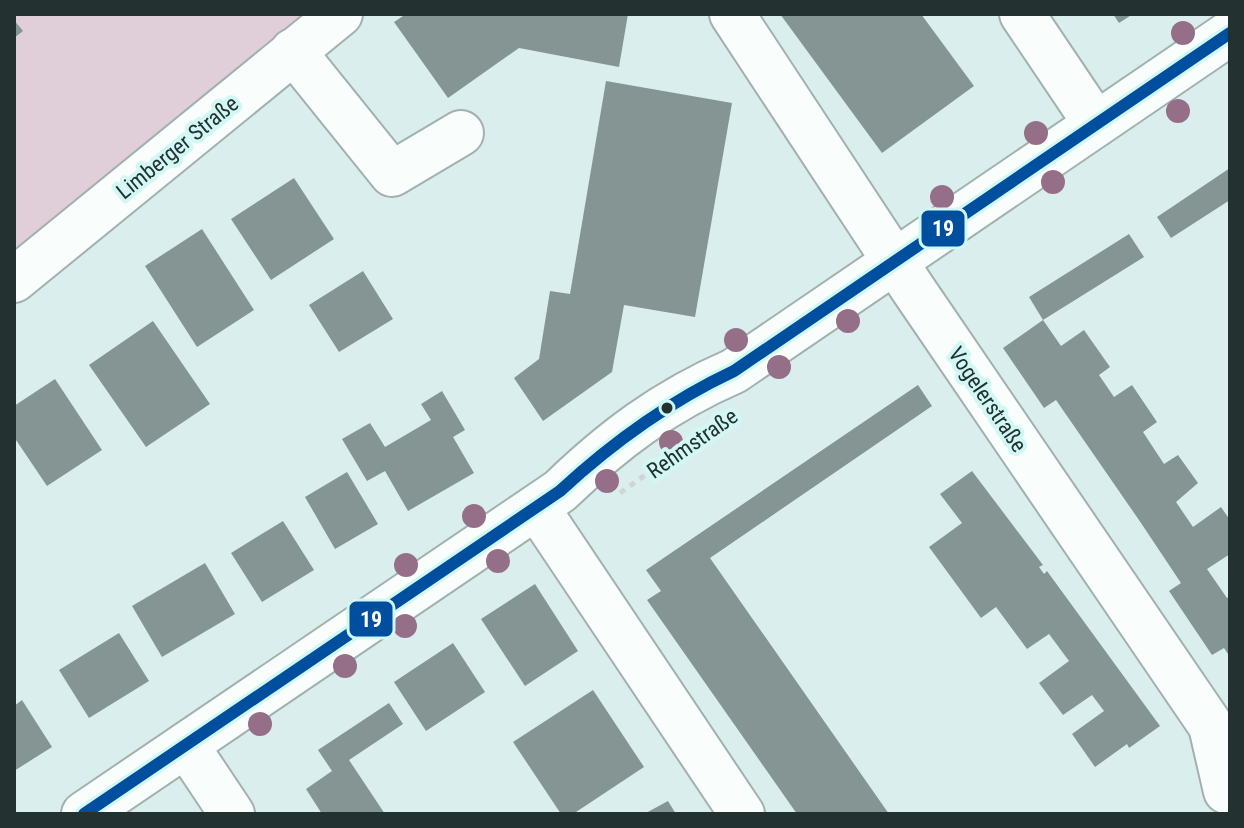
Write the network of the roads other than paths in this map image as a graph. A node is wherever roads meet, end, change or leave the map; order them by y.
1 (340, 14) edge
2 (732, 14) edge
3 (1022, 14) edge
4 (1230, 33) edge
5 (293, 51) junction
6 (1096, 124) junction
7 (461, 133) dead end
8 (896, 261) junction
9 (14, 280) edge
10 (537, 508) junction
11 (186, 745) junction
12 (1226, 791) dead end
13 (84, 814) edge
14 (232, 814) edge
15 (742, 814) edge

1 - 5 street, Limberger Straße
2 - 8 street, Vogelerstraße
3 - 6 street
4 - 6 street, Rehmstraße
5 - 7 street
5 - 9 street, Limberger Straße
6 - 8 street, Rehmstraße
8 - 10 street, Rehmstraße
8 - 12 street, Vogelerstraße
10 - 11 street, Rehmstraße
10 - 15 street
11 - 13 street, Rehmstraße
11 - 14 street

